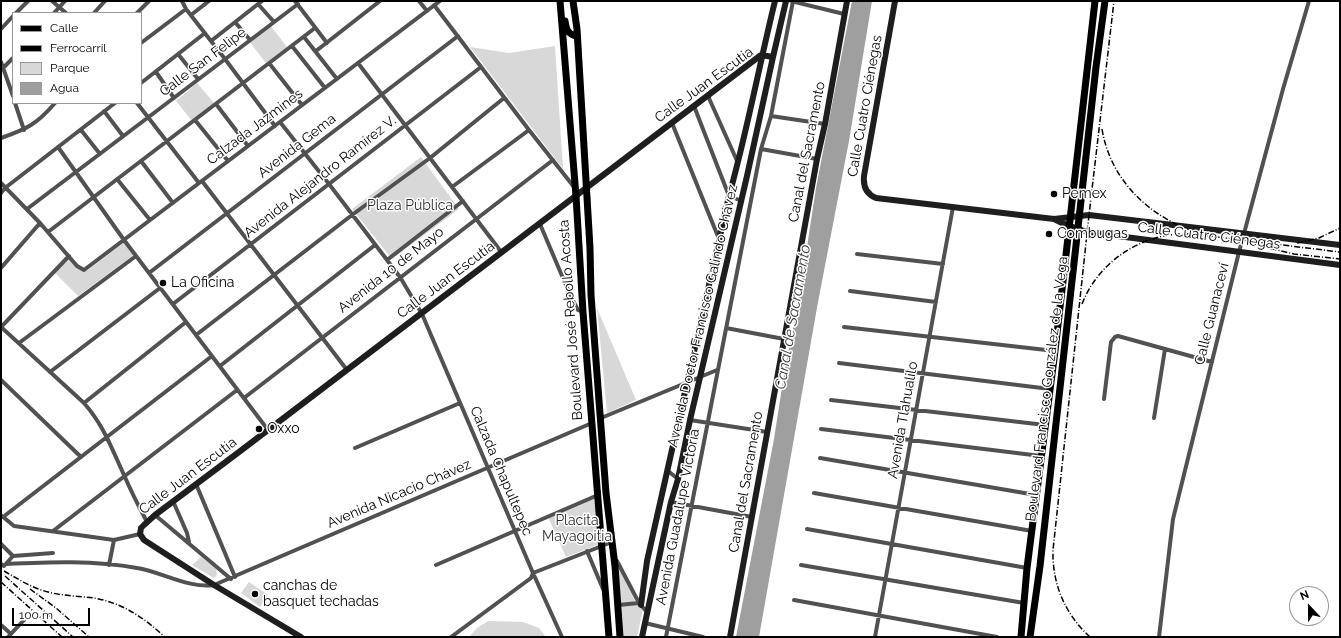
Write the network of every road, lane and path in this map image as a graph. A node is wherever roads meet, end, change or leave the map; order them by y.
1 (28, 1) edge
2 (52, 1) edge
3 (65, 1) edge
4 (105, 1) edge
5 (149, 1) edge
6 (182, 1) edge
7 (209, 1) edge
8 (380, 1) edge
9 (419, 1) edge
10 (440, 1) edge
11 (573, 1) edge
12 (775, 1) edge
13 (791, 1) edge
14 (846, 1) edge
15 (896, 1) edge
16 (1095, 1) edge
17 (1105, 1) edge
18 (1309, 1) edge
19 (260, 2) edge
20 (296, 2) edge
21 (560, 2) edge
22 (434, 5) junction
23 (59, 7) junction
24 (186, 9) junction
25 (427, 11) junction
26 (17, 12) edge
27 (55, 12) edge
28 (65, 12) edge
29 (95, 12) edge
30 (138, 12) edge
31 (844, 14) junction
32 (190, 15) junction
33 (12, 17) edge
34 (235, 22) junction
35 (274, 22) junction
36 (315, 28) junction
37 (1, 29) edge
38 (205, 33) junction
39 (458, 36) junction
40 (577, 36) junction
41 (304, 37) junction
42 (250, 40) junction
43 (211, 41) junction
44 (142, 42) edge
45 (327, 43) junction
46 (292, 46) junction
47 (316, 52) junction
48 (178, 54) junction
49 (761, 55) junction
50 (773, 57) junction
51 (12, 59) edge
52 (225, 59) junction
53 (1, 62) edge
54 (269, 63) junction
55 (358, 63) junction
56 (482, 67) junction
57 (3, 68) junction
58 (156, 72) junction
59 (198, 79) junction
60 (337, 79) junction
61 (142, 82) edge
62 (243, 83) junction
63 (325, 88) junction
64 (12, 93) edge
65 (382, 94) junction
66 (708, 96) junction
67 (174, 98) junction
68 (504, 98) junction
69 (15, 104) edge
70 (54, 104) edge
71 (114, 104) edge
72 (138, 104) edge
73 (216, 104) junction
74 (302, 105) junction
75 (694, 106) junction
76 (104, 112) junction
77 (771, 116) junction
78 (148, 117) junction
79 (195, 120) junction
80 (280, 122) junction
81 (672, 123) junction
82 (825, 124) junction
83 (406, 125) junction
84 (275, 126) junction
85 (24, 130) junction
86 (81, 130) junction
87 (529, 130) junction
88 (123, 136) junction
89 (1, 138) edge
90 (167, 141) junction
91 (248, 146) junction
92 (58, 147) junction
93 (761, 149) junction
94 (100, 154) junction
95 (304, 154) junction
96 (430, 158) junction
97 (818, 159) junction
98 (553, 160) junction
99 (141, 161) junction
100 (228, 161) junction
101 (738, 163) junction
102 (76, 172) junction
103 (117, 179) junction
104 (201, 182) junction
105 (1, 183) edge
106 (329, 184) junction
107 (452, 187) junction
108 (5, 188) junction
109 (575, 188) junction
110 (586, 188) junction
111 (1, 193) edge
112 (576, 196) junction
113 (729, 196) junction
114 (94, 197) junction
115 (463, 201) junction
116 (742, 201) junction
117 (173, 203) junction
118 (953, 207) junction
119 (27, 209) junction
120 (228, 213) junction
121 (352, 215) junction
122 (1079, 216) junction
123 (1070, 217) junction
124 (476, 219) junction
125 (1054, 219) junction
126 (150, 220) junction
127 (40, 223) junction
128 (540, 224) junction
129 (1069, 225) junction
130 (1078, 229) junction
131 (48, 232) junction
132 (1244, 234) junction
133 (719, 239) junction
134 (124, 240) junction
135 (251, 244) junction
136 (376, 245) junction
137 (1340, 245) edge
138 (1239, 252) junction
139 (502, 253) junction
140 (857, 254) dead end
141 (69, 256) junction
142 (136, 256) junction
143 (387, 260) junction
144 (943, 264) junction
145 (1340, 264) edge
146 (1, 268) edge
147 (149, 273) junction
148 (274, 275) junction
149 (400, 277) junction
150 (160, 288) junction
151 (850, 291) dead end
152 (936, 302) junction
153 (173, 304) junction
154 (298, 305) junction
155 (583, 312) junction
156 (422, 314) junction
157 (186, 322) junction
158 (1, 327) edge
159 (726, 328) junction
160 (844, 328) dead end
161 (196, 335) junction
162 (323, 337) junction
163 (930, 337) junction
164 (784, 339) junction
165 (19, 344) junction
166 (1165, 349) junction
167 (1054, 350) junction
168 (212, 356) junction
169 (1212, 362) junction
170 (839, 363) dead end
171 (220, 366) junction
172 (347, 370) junction
173 (717, 370) junction
174 (50, 372) junction
175 (923, 373) junction
176 (700, 377) junction
177 (1, 380) edge
178 (688, 381) junction
179 (1050, 389) junction
180 (238, 390) junction
181 (244, 398) junction
182 (1104, 399) dead end
183 (831, 400) dead end
184 (84, 403) junction
185 (460, 403) junction
186 (916, 410) junction
187 (601, 418) junction
188 (1154, 418) dead end
189 (690, 420) junction
190 (708, 422) junction
191 (592, 424) junction
192 (1045, 425) junction
193 (821, 429) dead end
194 (268, 430) junction
195 (767, 432) junction
196 (108, 436) junction
197 (911, 440) junction
198 (356, 448) dead end
199 (1041, 456) junction
200 (81, 457) junction
201 (820, 458) dead end
202 (604, 464) junction
203 (488, 468) junction
204 (668, 471) junction
205 (905, 472) junction
206 (124, 476) junction
207 (678, 479) junction
208 (196, 484) junction
209 (814, 493) dead end
210 (598, 495) junction
211 (1036, 495) junction
212 (173, 501) junction
213 (671, 502) junction
214 (691, 506) junction
215 (899, 508) junction
216 (155, 515) junction
217 (2, 516) edge
218 (752, 517) junction
219 (147, 522) junction
220 (807, 529) dead end
221 (53, 531) junction
222 (515, 531) junction
223 (1032, 531) junction
224 (140, 534) junction
225 (114, 540) junction
226 (612, 542) junction
227 (189, 543) junction
228 (1, 544) edge
229 (892, 544) junction
230 (601, 546) junction
231 (587, 551) junction
232 (53, 553) dead end
233 (13, 556) junction
234 (614, 556) junction
235 (4, 564) edge
236 (109, 565) junction
237 (436, 565) dead end
238 (802, 565) dead end
239 (1027, 568) junction
240 (533, 573) junction
241 (201, 576) junction
242 (233, 578) junction
243 (886, 580) junction
244 (193, 584) junction
245 (214, 586) junction
246 (606, 596) junction
247 (794, 600) dead end
248 (1024, 603) junction
249 (640, 604) junction
250 (618, 605) junction
251 (647, 612) junction
252 (879, 616) junction
253 (24, 620) dead end
254 (645, 623) junction
255 (1, 625) edge
256 (667, 628) junction
257 (10, 635) edge
258 (301, 637) edge
259 (451, 637) edge
260 (562, 637) edge
261 (609, 637) edge
262 (620, 637) edge
263 (642, 637) edge
264 (666, 637) edge
265 (703, 637) edge
266 (730, 637) edge
267 (875, 637) edge
268 (997, 637) edge
269 (1021, 637) edge
270 (1030, 637) edge
271 (1160, 637) edge

1 - 26 street
2 - 23 street
3 - 23 street
4 - 29 street
5 - 30 street
6 - 24 street
7 - 32 street
8 - 45 street
9 - 25 street
10 - 22 street, Calzada Jazmines
11 - 40 main road, Boulevard José Rebollo Acosta
12 - 49 street, Avenida Doctor Francisco Galindo Chávez
13 - 31 street
13 - 50 street, Avenida Doctor Francisco Galindo Chávez
13 - 77 street, Avenida Guadalupe Victoria
14 - 31 street, Canal del Sacramento
15 - 118 street, Calle Cuatro Ciénegas
16 - 123 main road, Boulevard Francisco González de la Vega
17 - 122 main road, Boulevard Francisco González de la Vega
18 - 132 street, Calle Guanaceví
19 - 34 street
19 - 35 street
20 - 35 street, Calle San Felipe
20 - 36 street
21 - 40 main road
21 - 109 main road, Boulevard José Rebollo Acosta
22 - 25 street, Calzada Jazmines
22 - 39 street
23 - 27 street
23 - 28 street
24 - 32 street
24 - 44 street
25 - 55 street, Calzada Jazmines
31 - 82 street, Canal del Sacramento
32 - 38 street
33 - 37 street
34 - 42 street
34 - 43 street
35 - 42 street, Calle San Felipe
36 - 41 street
36 - 45 street
38 - 43 street
38 - 48 street
39 - 56 street
39 - 65 street, Avenida Gema
40 - 110 main road, Boulevard José Rebollo Acosta
41 - 46 street
41 - 47 street
42 - 52 street, Calle San Felipe
43 - 52 street
45 - 47 street
46 - 54 street
46 - 63 street
47 - 60 street
48 - 58 street
48 - 59 street
49 - 50 street, Calle Juan Escutia
49 - 66 street, Calle Juan Escutia
49 - 101 street, Avenida Doctor Francisco Galindo Chávez
50 - 116 street, Avenida Doctor Francisco Galindo Chávez
51 - 57 street
52 - 59 street, Calle San Felipe
52 - 62 street
53 - 57 street
54 - 62 street
54 - 74 street
55 - 60 street, Calzada Jazmines
55 - 65 street
56 - 68 street
56 - 83 street, Avenida Alejandro Ramírez V.
57 - 64 street
58 - 61 street
58 - 67 street
59 - 67 street, Calle San Felipe
60 - 63 street, Calzada Jazmines
62 - 73 street
62 - 84 street
63 - 74 street, Calzada Jazmines
65 - 83 street
65 - 95 street, Avenida Gema
66 - 75 street, Calle Juan Escutia
66 - 101 street
67 - 78 street, Calle San Felipe
68 - 87 street
68 - 96 street
69 - 85 street
70 - 85 street
71 - 76 street
72 - 78 street
73 - 79 street
73 - 91 street
74 - 80 street, Calzada Jazmines
75 - 81 street, Calle Juan Escutia
75 - 113 street
76 - 86 street
76 - 88 street
77 - 82 street
77 - 93 street, Avenida Guadalupe Victoria
78 - 88 street, Calle San Felipe
78 - 90 street
79 - 90 street
79 - 100 street
80 - 84 street, Calzada Jazmines
80 - 95 street, Calzada Chapultepec
81 - 110 street, Calle Juan Escutia
81 - 133 street
82 - 97 street, Canal del Sacramento
83 - 96 street
83 - 106 street, Avenida Alejandro Ramírez V.
84 - 91 street, Calzada Jazmines
85 - 89 street
86 - 92 street
86 - 94 street
87 - 98 street
87 - 107 street
88 - 94 street, Calle San Felipe
90 - 99 street
90 - 104 street
91 - 100 street, Calzada Jazmines
92 - 102 street
92 - 108 street
93 - 97 street
93 - 159 street, Avenida Guadalupe Victoria
94 - 102 street, Calle San Felipe
95 - 106 street, Calzada Chapultepec
95 - 120 street, Avenida Gema
96 - 107 street
96 - 121 street
97 - 164 street, Canal del Sacramento
98 - 109 street
98 - 124 street, Avenida 10 de Mayo
99 - 103 street
99 - 117 street
100 - 104 street, Calzada Jazmines
101 - 113 street, Avenida Doctor Francisco Galindo Chávez
102 - 114 street
102 - 119 street, Calle San Felipe
103 - 114 street
103 - 126 street
104 - 117 street, Calzada Jazmines
104 - 120 street
105 - 108 street
106 - 121 street, Calzada Chapultepec
106 - 135 street, Avenida Alejandro Ramírez V.
107 - 115 street
108 - 111 street
108 - 119 street
109 - 112 main road, Boulevard José Rebollo Acosta
110 - 112 street, Calle Juan Escutia
110 - 187 main road, Boulevard José Rebollo Acosta
112 - 128 street, Calle Juan Escutia
112 - 155 main road, Boulevard José Rebollo Acosta
113 - 116 street
113 - 133 street, Avenida Doctor Francisco Galindo Chávez
114 - 131 street
114 - 134 street
115 - 124 street
115 - 143 street
116 - 176 street, Avenida Doctor Francisco Galindo Chávez
117 - 126 street, Calzada Jazmines
118 - 125 street, Calle Cuatro Ciénegas
118 - 144 street, Avenida Tlahualilo
119 - 127 street
120 - 135 street
120 - 147 street, Avenida Gema
121 - 136 street, Calzada Chapultepec
121 - 148 street
122 - 123 street, Calle Cuatro Ciénegas
122 - 130 main road, Boulevard Francisco González de la Vega
122 - 132 street, Calle Cuatro Ciénegas
123 - 125 street, Calle Cuatro Ciénegas
123 - 129 main road, Boulevard Francisco González de la Vega
124 - 139 street
124 - 149 street, Avenida 10 de Mayo
125 - 129 street, Calle Cuatro Ciénegas
126 - 134 street, Calzada Jazmines
127 - 131 street
127 - 146 street
128 - 139 street, Calle Juan Escutia
128 - 155 street
129 - 130 street, Calle Cuatro Ciénegas
129 - 167 main road, Boulevard Francisco González de la Vega
130 - 138 street, Calle Cuatro Ciénegas
130 - 270 main road, Boulevard Francisco González de la Vega
131 - 141 street
132 - 137 street, Calle Cuatro Ciénegas
132 - 138 street, Calle Guanaceví
133 - 178 street, Avenida Doctor Francisco Galindo Chávez
134 - 141 street, Calzada Jazmines
134 - 142 street
135 - 148 street
135 - 153 street, Avenida Alejandro Ramírez V.
136 - 143 street, Calzada Chapultepec
136 - 154 street
138 - 145 street, Calle Cuatro Ciénegas
138 - 169 street, Calle Guanaceví
139 - 156 street, Calle Juan Escutia
140 - 144 street
141 - 158 street
142 - 147 street
142 - 165 street
143 - 149 street, Calzada Chapultepec
144 - 152 street, Avenida Tlahualilo
147 - 150 street
148 - 154 street
148 - 161 street
149 - 156 street, Calzada Chapultepec
149 - 162 street, Avenida 10 de Mayo
150 - 153 street
150 - 174 street
151 - 152 street
152 - 163 street, Avenida Tlahualilo
153 - 157 street
154 - 162 street
154 - 171 street
155 - 191 main road, Boulevard José Rebollo Acosta
156 - 172 street, Calle Juan Escutia
156 - 185 street, Calzada Chapultepec
157 - 161 street
157 - 184 street
158 - 165 street
159 - 164 street
159 - 173 street, Avenida Guadalupe Victoria
160 - 163 street
161 - 168 street
162 - 172 street
162 - 181 street, Avenida 10 de Mayo
163 - 167 street
163 - 175 street, Avenida Tlahualilo
164 - 195 street, Canal del Sacramento
165 - 174 street
166 - 169 street
166 - 182 street
166 - 188 street
167 - 179 main road, Boulevard Francisco González de la Vega
168 - 171 street
168 - 196 street
169 - 271 street, Calle Guanaceví
170 - 175 street
171 - 180 street
172 - 194 street, Calle Juan Escutia
173 - 176 street
173 - 190 street, Avenida Guadalupe Victoria
174 - 184 street
175 - 179 street
175 - 186 street, Avenida Tlahualilo
176 - 178 street
176 - 189 street, Avenida Doctor Francisco Galindo Chávez
177 - 200 street
178 - 187 street
178 - 204 street, Avenida Doctor Francisco Galindo Chávez
179 - 192 main road, Boulevard Francisco González de la Vega
180 - 181 street
180 - 206 street
181 - 194 street
183 - 186 street
184 - 196 street
185 - 198 street
185 - 203 street, Calzada Chapultepec
186 - 192 street
186 - 197 street, Avenida Tlahualilo
187 - 202 main road, Boulevard José Rebollo Acosta
189 - 190 street
189 - 207 street, Avenida Doctor Francisco Galindo Chávez
190 - 195 street
190 - 214 street, Avenida Guadalupe Victoria
191 - 202 main road
191 - 203 street, Avenida Nicacio Chávez
191 - 210 main road, Boulevard José Rebollo Acosta
192 - 199 main road, Boulevard Francisco González de la Vega
193 - 197 street
194 - 208 street, Calle Juan Escutia
195 - 218 street, Canal del Sacramento
196 - 200 street
196 - 206 street
197 - 199 street
197 - 205 street, Avenida Tlahualilo
199 - 211 main road, Boulevard Francisco González de la Vega
200 - 217 street
201 - 205 street
202 - 226 main road, Boulevard José Rebollo Acosta
203 - 222 street, Calzada Chapultepec
203 - 242 street, Avenida Nicacio Chávez
204 - 207 street
204 - 249 street, Avenida Doctor Francisco Galindo Chávez
205 - 211 street
205 - 215 street, Avenida Tlahualilo
206 - 219 street
206 - 221 street
207 - 213 street, Avenida Doctor Francisco Galindo Chávez
208 - 212 street, Calle Juan Escutia
208 - 242 street
209 - 215 street
210 - 222 street
210 - 230 main road, Boulevard José Rebollo Acosta
211 - 223 main road, Boulevard Francisco González de la Vega
212 - 216 street, Calle Juan Escutia
212 - 227 street
213 - 214 street
213 - 251 street, Avenida Doctor Francisco Galindo Chávez
214 - 218 street
214 - 256 street, Avenida Guadalupe Victoria
215 - 223 street
215 - 229 street, Avenida Tlahualilo
216 - 219 street, Calle Juan Escutia
216 - 227 street
217 - 221 street
218 - 266 street, Canal del Sacramento
219 - 224 street, Calle Juan Escutia
220 - 229 street
221 - 225 street
222 - 237 street
222 - 240 street, Calzada Chapultepec
223 - 239 main road, Boulevard Francisco González de la Vega
224 - 225 street
224 - 241 street
225 - 236 street
226 - 230 street
226 - 234 main road, Boulevard José Rebollo Acosta
227 - 242 street
228 - 233 street
229 - 239 street
229 - 243 street, Avenida Tlahualilo
230 - 231 street
230 - 246 main road, Boulevard José Rebollo Acosta
231 - 240 street
231 - 246 street
232 - 233 street
233 - 235 street
234 - 249 street
234 - 250 main road, Boulevard José Rebollo Acosta
235 - 236 street
236 - 244 street
238 - 243 street
239 - 248 main road, Boulevard Francisco González de la Vega
240 - 259 street
240 - 260 street, Calzada Chapultepec
241 - 244 street
241 - 245 street
242 - 245 street, Avenida Nicacio Chávez
243 - 248 street
243 - 252 street, Avenida Tlahualilo
244 - 245 street
245 - 258 street
246 - 261 main road, Boulevard José Rebollo Acosta
247 - 252 street
248 - 269 main road, Boulevard Francisco González de la Vega
249 - 250 street
249 - 251 street
250 - 262 main road, Boulevard José Rebollo Acosta
251 - 254 street, Avenida Doctor Francisco Galindo Chávez
252 - 267 street, Avenida Tlahualilo
252 - 268 street
253 - 257 street
254 - 256 street
254 - 263 street, Avenida Doctor Francisco Galindo Chávez
255 - 257 street
256 - 264 street, Avenida Guadalupe Victoria
256 - 265 street

